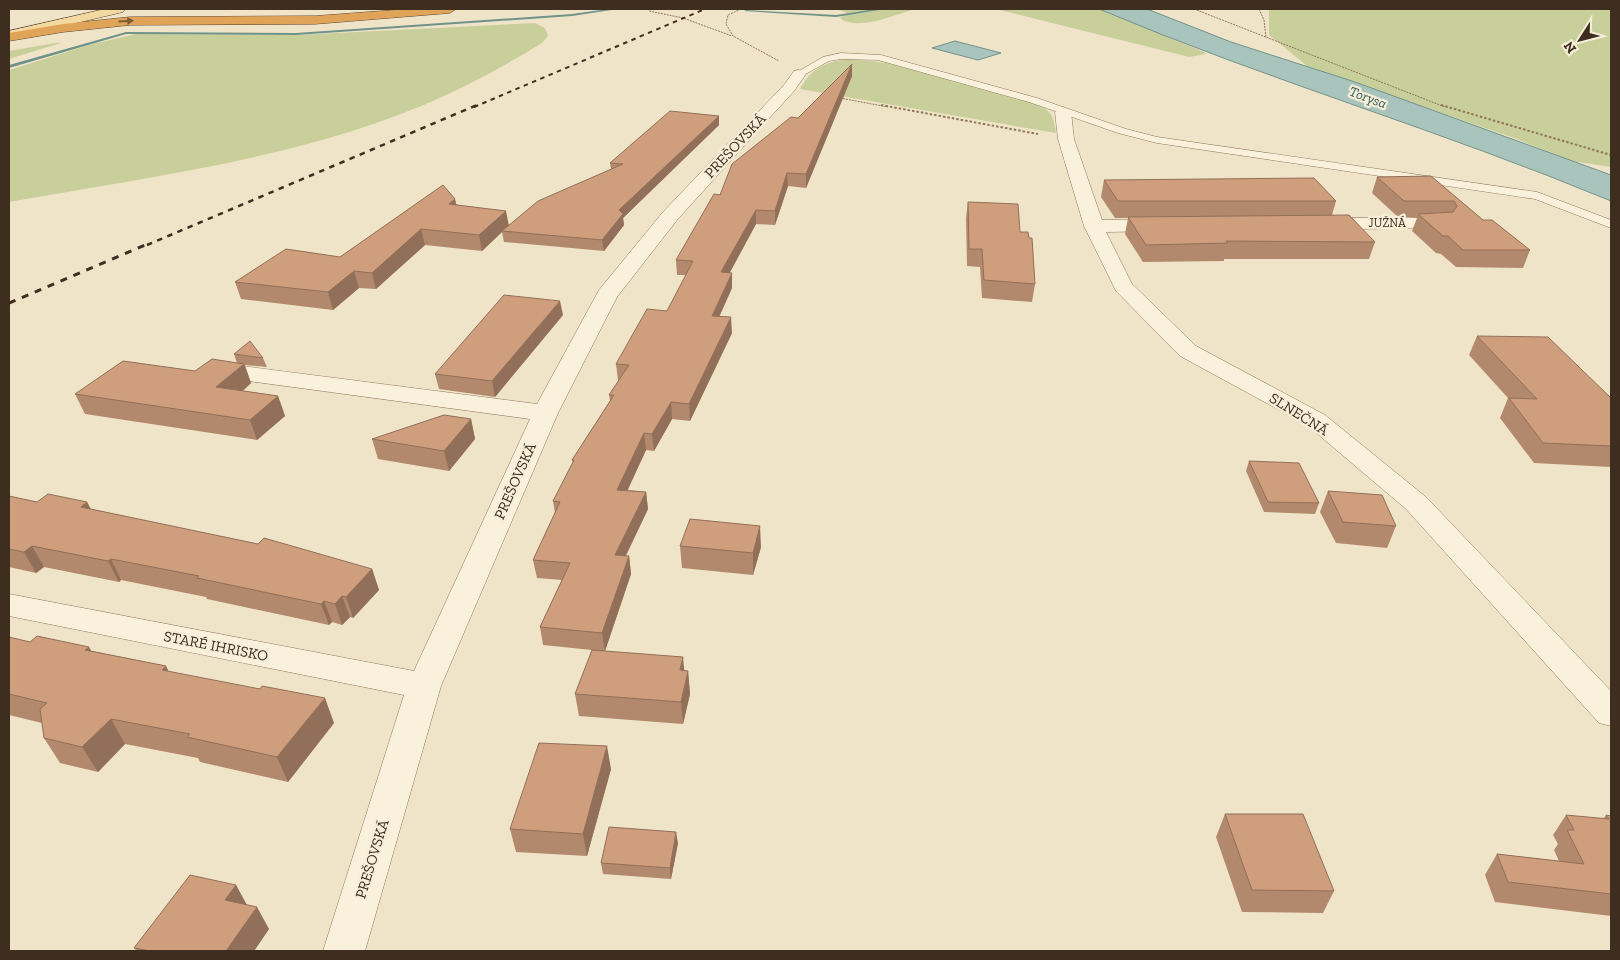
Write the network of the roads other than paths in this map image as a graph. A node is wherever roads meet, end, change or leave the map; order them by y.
1 (84, 9) edge
2 (90, 9) edge
3 (119, 9) edge
4 (254, 9) edge
5 (394, 9) edge
6 (450, 9) edge
7 (9, 23) edge
8 (9, 28) edge
9 (9, 36) edge
10 (794, 81) joint
11 (1063, 112) junction
12 (1439, 223) edge
13 (1302, 224) edge
14 (1611, 224) edge
15 (1179, 225) edge
16 (1094, 226) junction
17 (226, 371) edge
18 (545, 413) junction
19 (9, 606) edge
20 (1598, 685) edge
21 (424, 686) junction
22 (1611, 713) edge
23 (344, 951) edge

1 - 7 main road
2 - 8 main road
3 - 9 main road
4 - 5 highway
9 -> 6 highway
10 - 11 lane
10 - 18 street, PREŠOVSKÁ
11 - 14 lane
11 - 16 street, SLNEČNÁ
12 - 13 street, JUŽNÁ
15 - 16 street
16 - 20 street, SLNEČNÁ
17 - 18 street
18 - 21 street, PREŠOVSKÁ
19 - 21 street, STARÉ IHRISKO
20 - 22 street, SLNEČNÁ
21 - 23 street, PREŠOVSKÁ

